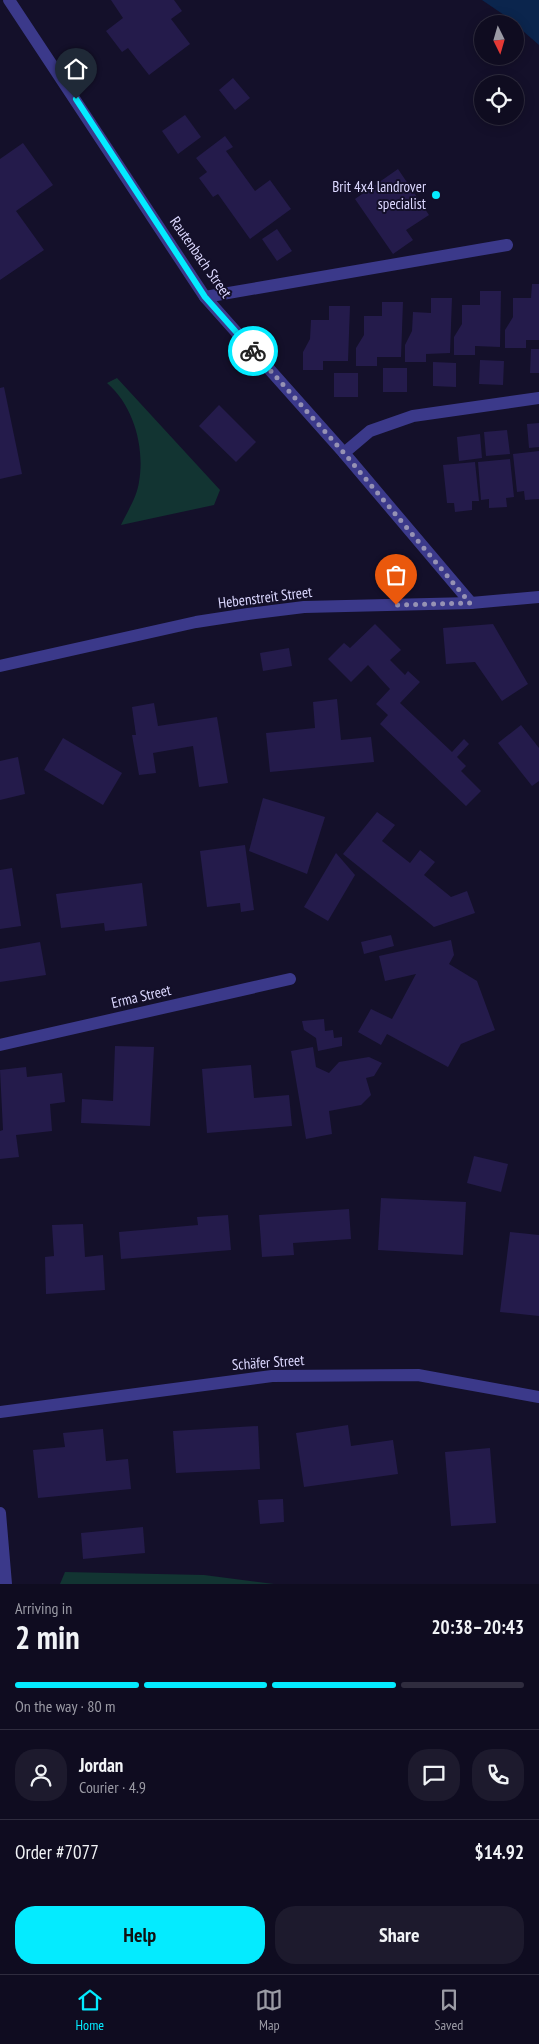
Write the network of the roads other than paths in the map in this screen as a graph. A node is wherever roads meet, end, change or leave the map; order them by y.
1 (9, 0) edge
2 (507, 245) dead end
3 (205, 297) junction
4 (539, 398) edge
5 (344, 453) junction
6 (539, 597) edge
7 (470, 603) junction
8 (0, 666) edge
9 (290, 979) dead end
10 (0, 1045) edge
11 (539, 1397) edge
12 (0, 1412) edge
13 (0, 1513) edge
14 (6, 1584) edge

1 - 3 street, Rautenbach Street
2 - 3 street
3 - 5 street, Rautenbach Street
4 - 5 street
5 - 7 street, Rautenbach Street
6 - 7 street, Hebenstreit Street
7 - 8 street, Hebenstreit Street
9 - 10 street, Erma Street
11 - 12 street, Schäfer Street
13 - 14 street

